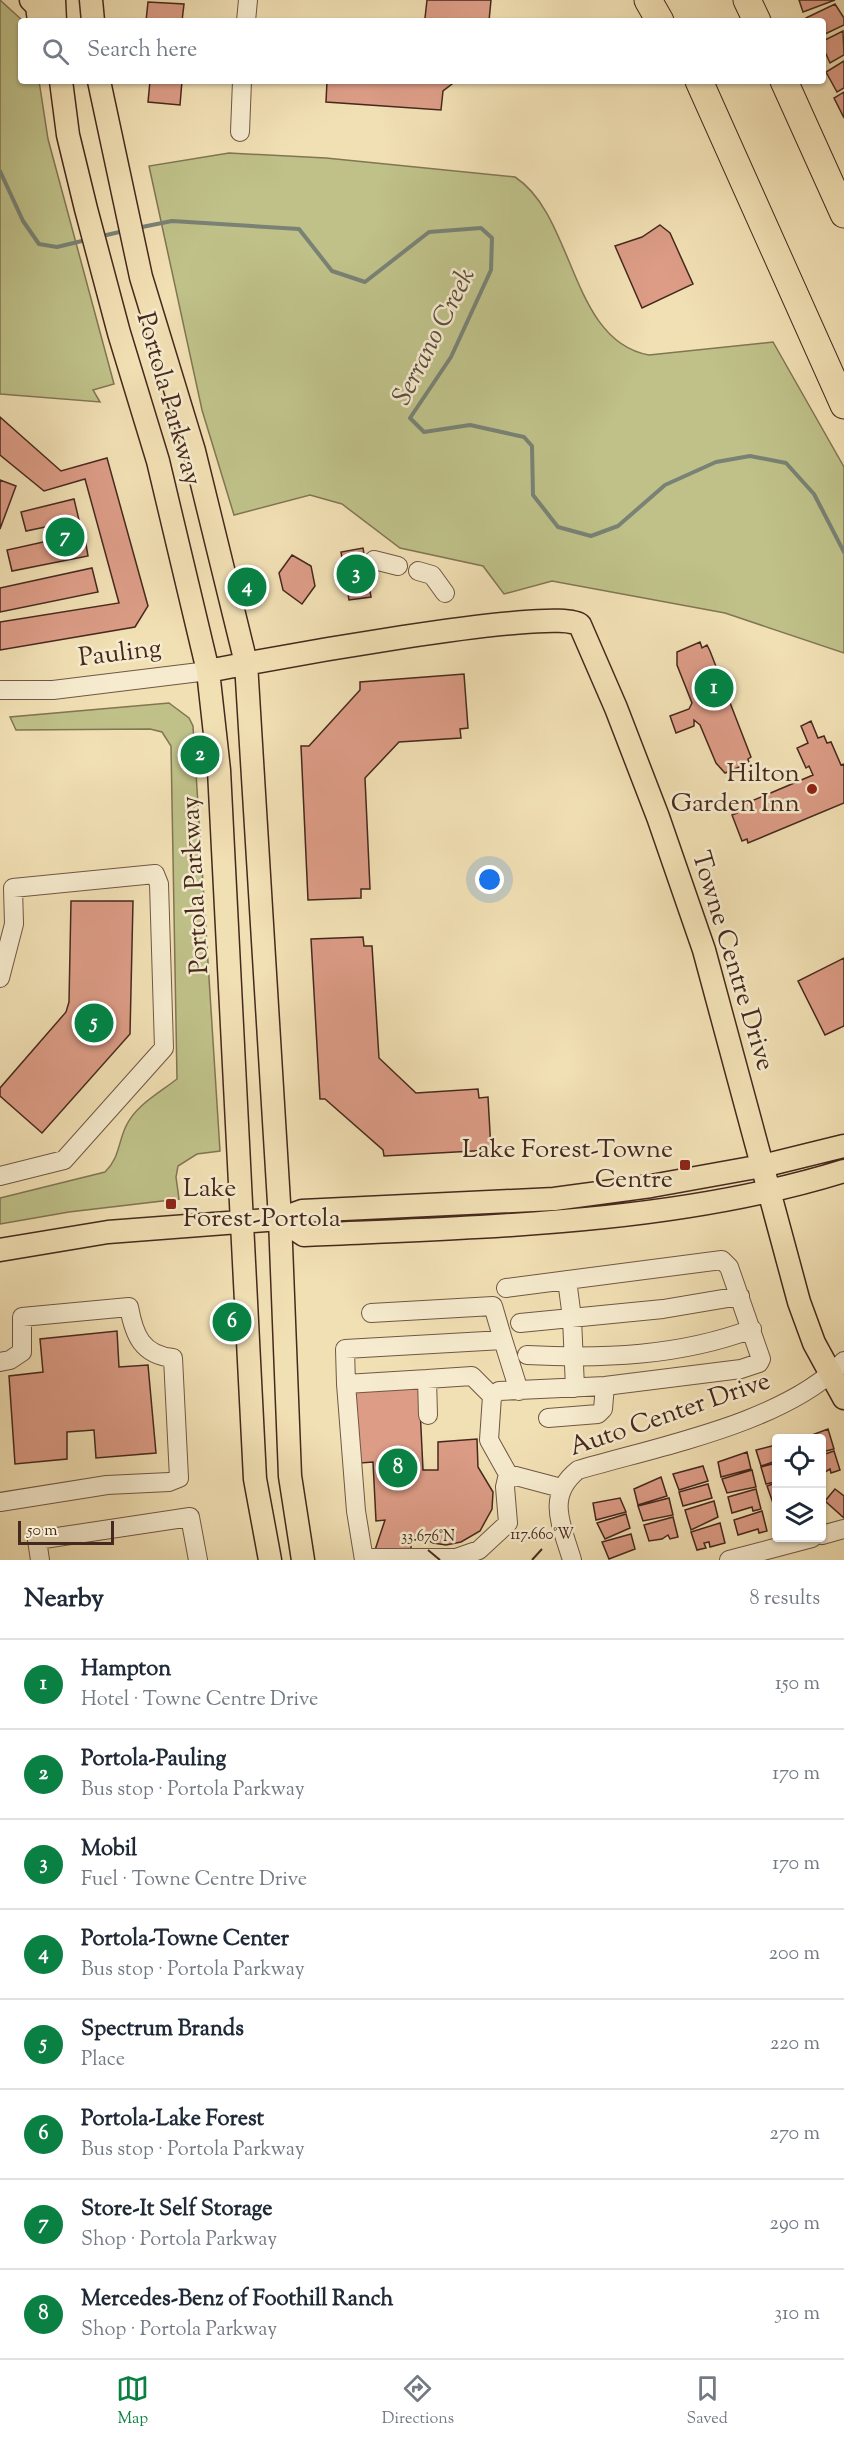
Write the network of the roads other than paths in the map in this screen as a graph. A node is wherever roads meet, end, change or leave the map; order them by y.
1 (31, 0) edge
2 (54, 0) edge
3 (91, 0) edge
4 (248, 0) edge
5 (648, 0) edge
6 (663, 0) edge
7 (39, 18) edge
8 (55, 18) edge
9 (93, 18) edge
10 (246, 18) edge
11 (658, 18) edge
12 (671, 18) edge
13 (48, 84) edge
14 (61, 84) edge
15 (100, 84) edge
16 (243, 84) edge
17 (694, 84) edge
18 (700, 84) edge
19 (785, 84) edge
20 (240, 132) dead end
21 (68, 135) junction
22 (732, 156) junction
23 (844, 214) edge
24 (844, 405) edge
25 (374, 560) dead end
26 (398, 566) dead end
27 (418, 571) dead end
28 (446, 593) dead end
29 (246, 663) junction
30 (208, 671) junction
31 (0, 690) edge
32 (0, 978) edge
33 (844, 1146) edge
34 (762, 1166) junction
35 (844, 1171) edge
36 (0, 1176) edge
37 (769, 1190) junction
38 (280, 1219) junction
39 (243, 1223) junction
40 (0, 1250) edge
41 (567, 1280) junction
42 (506, 1288) dead end
43 (740, 1296) junction
44 (371, 1313) dead end
45 (572, 1318) junction
46 (520, 1323) dead end
47 (752, 1329) junction
48 (503, 1340) junction
49 (527, 1355) dead end
50 (575, 1357) junction
51 (0, 1362) edge
52 (840, 1370) edge
53 (427, 1379) junction
54 (346, 1384) junction
55 (605, 1386) junction
56 (575, 1388) junction
57 (519, 1391) junction
58 (492, 1396) junction
59 (844, 1398) edge
60 (428, 1415) dead end
61 (548, 1418) dead end
62 (508, 1474) junction
63 (561, 1488) junction
64 (0, 1503) edge
65 (844, 1529) edge
66 (826, 1534) edge
67 (797, 1542) edge
68 (488, 1552) edge
69 (364, 1559) edge
70 (40, 1560) edge
71 (198, 1560) edge
72 (270, 1560) edge
73 (303, 1560) edge
74 (572, 1560) edge
75 (729, 1560) edge

1 - 7 main road
2 - 8 main road
3 - 9 main road
4 - 10 street
5 - 11 highway
6 - 12 highway
13 - 21 main road
14 - 21 main road, Portola Parkway
15 - 29 main road, Portola Parkway
16 - 20 street
17 - 22 highway
18 - 22 highway
19 - 23 highway
21 - 30 main road, Portola Parkway
22 - 24 highway
25 - 26 street
27 - 28 street
29 - 30 main road, Pauling
29 - 34 main road, Towne Centre Drive
29 - 38 main road, Portola Parkway
30 - 31 street, Pauling
30 - 39 main road, Portola Parkway
32 - 36 street
33 - 34 main road
34 - 37 main road, Towne Centre Drive
34 - 38 main road
35 - 37 main road
37 - 38 main road
37 - 52 main road, Towne Centre Drive
38 - 39 main road
38 - 73 main road, Portola Parkway
39 - 40 main road
39 - 72 main road, Portola Parkway
41 - 42 street
41 - 43 street
41 - 45 street
43 - 45 street
43 - 47 street
44 - 48 street
45 - 46 street
45 - 50 street
47 - 50 street
47 - 55 street
48 - 54 street
48 - 57 street
49 - 50 street
50 - 56 street
51 - 64 street
52 - 59 main road, Towne Centre Drive
52 - 63 street, Auto Center Drive
53 - 54 street
53 - 58 street
53 - 60 street
54 - 69 street
55 - 56 street
55 - 61 street
56 - 57 street
57 - 58 street
58 - 62 street
62 - 63 street
62 - 68 street
63 - 74 street, Auto Center Drive
65 - 66 street
67 - 75 street
68 - 69 street
70 - 71 street

